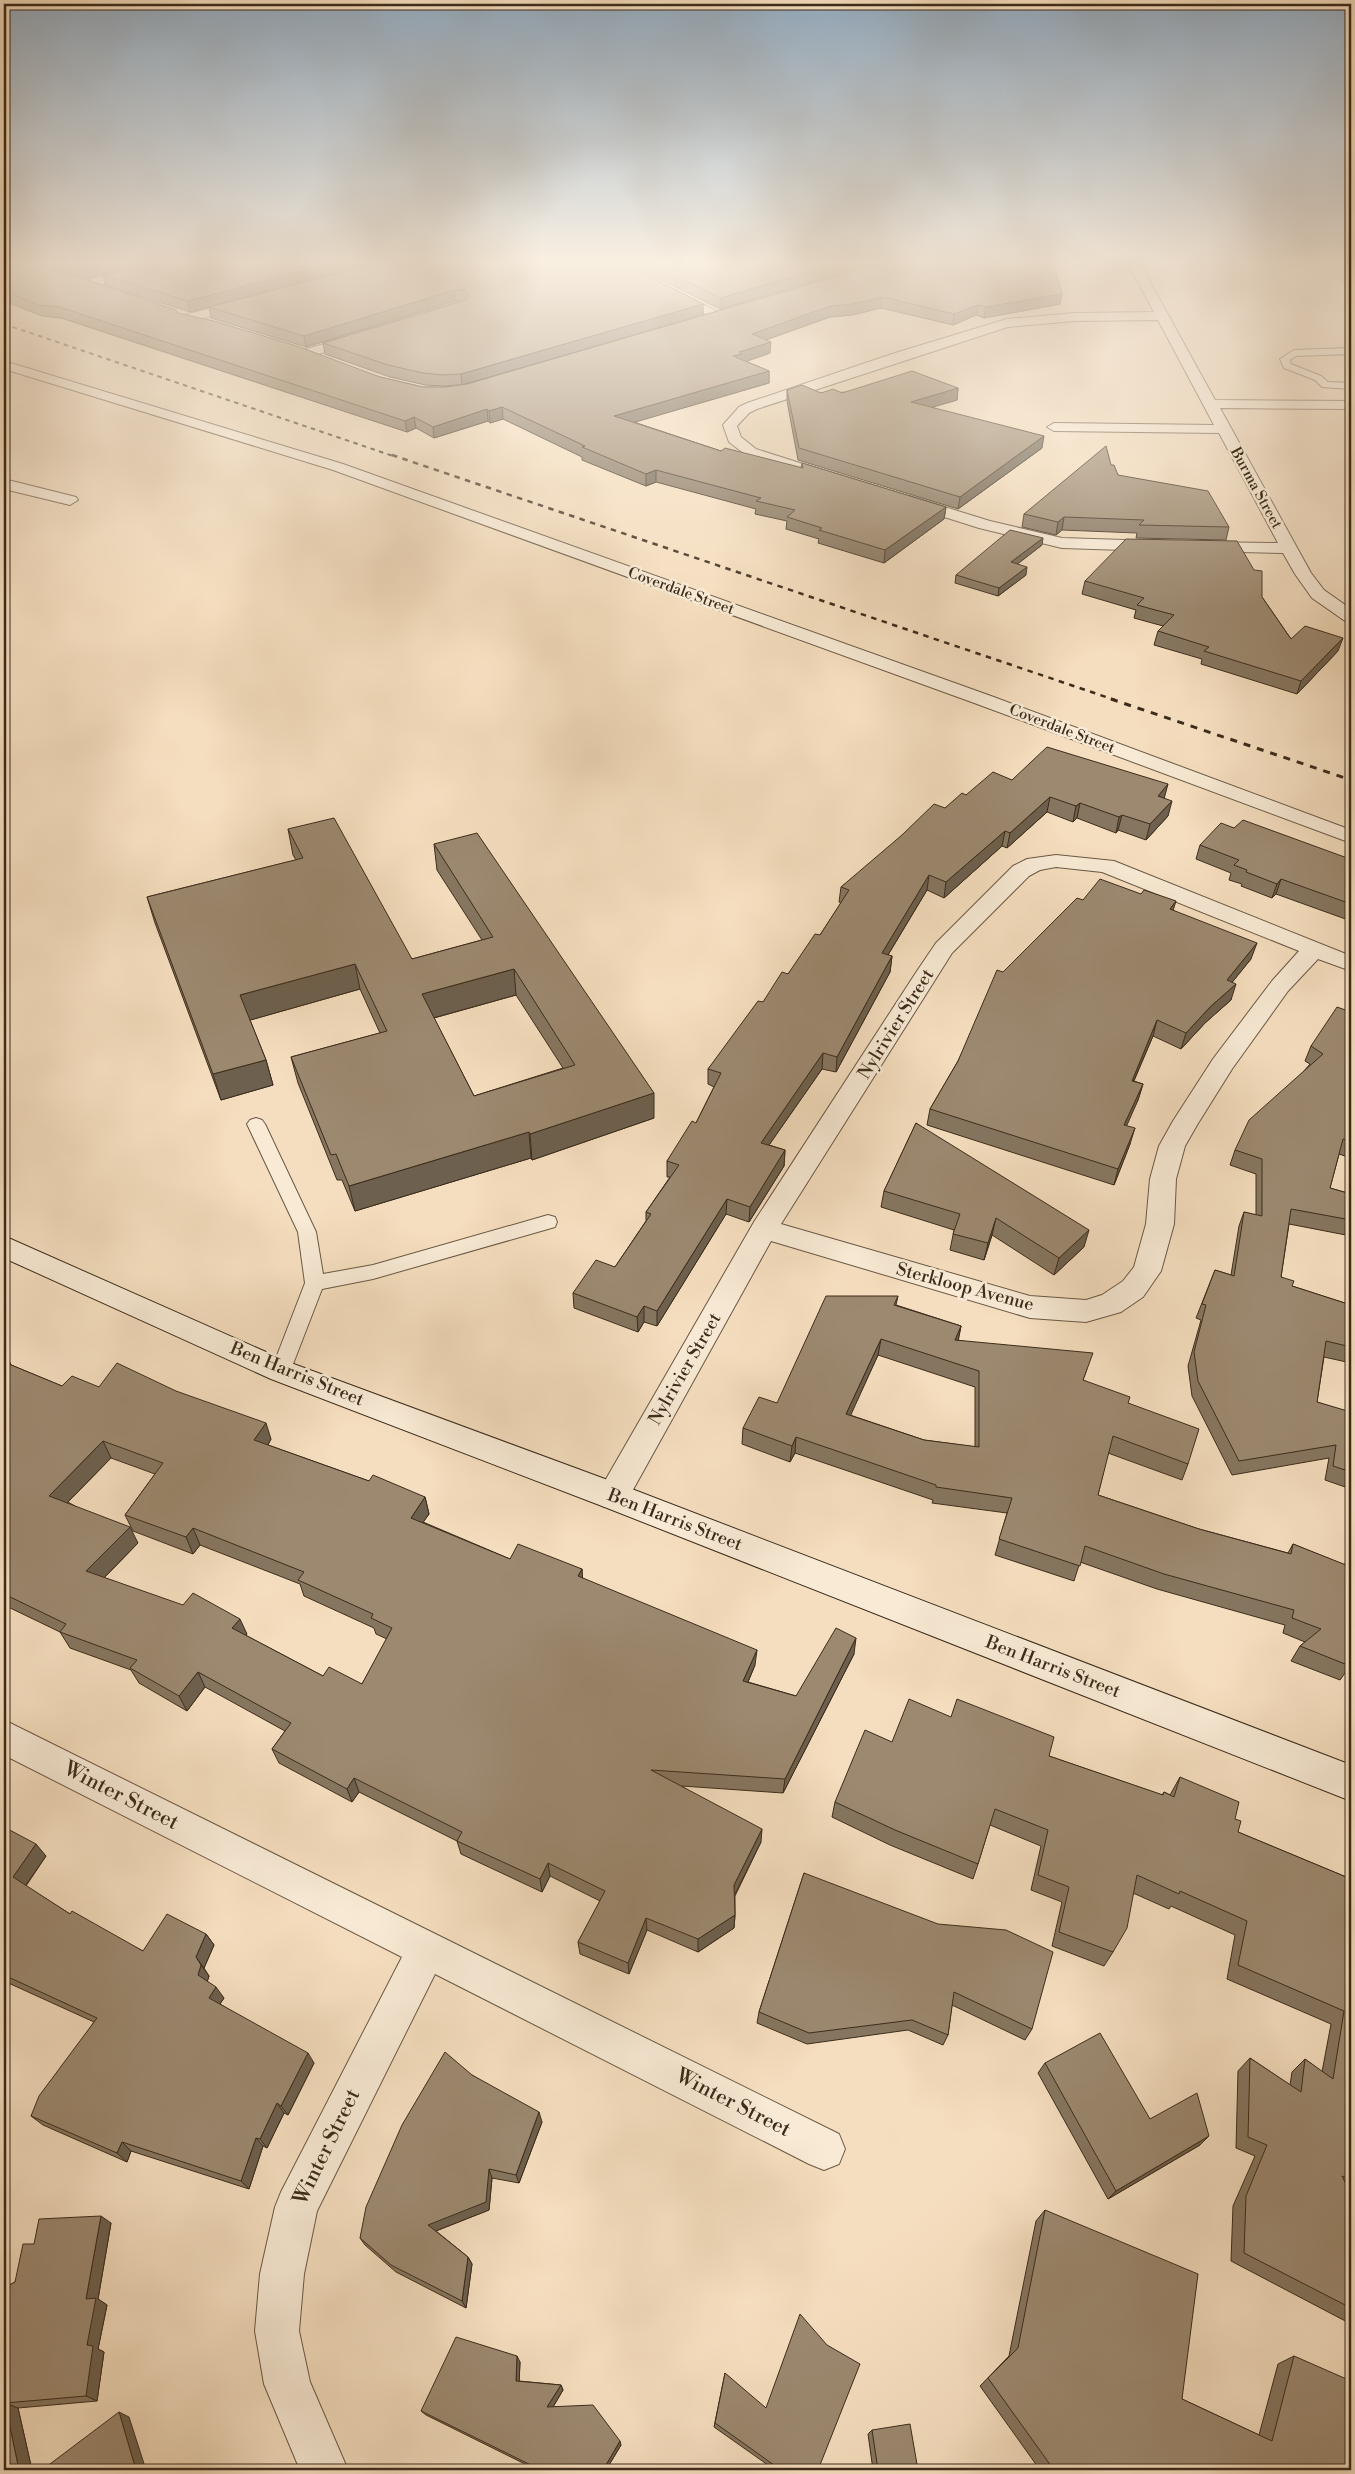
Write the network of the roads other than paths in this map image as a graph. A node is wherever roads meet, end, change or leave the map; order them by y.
1 (45, 377) edge
2 (838, 377) edge
3 (1195, 377) edge
4 (1317, 377) edge
5 (1325, 385) junction
6 (1351, 386) edge
7 (1210, 404) junction
8 (1324, 405) junction
9 (1351, 405) edge
10 (1054, 427) dead end
11 (1222, 429) junction
12 (837, 479) edge
13 (4, 484) edge
14 (893, 496) edge
15 (70, 500) dead end
16 (1171, 546) edge
17 (1190, 547) edge
18 (1289, 548) junction
19 (1351, 617) edge
20 (1351, 837) edge
21 (1313, 950) junction
22 (1351, 964) edge
23 (256, 1124) dead end
24 (548, 1222) dead end
25 (764, 1229) junction
26 (4, 1246) edge
27 (315, 1283) junction
28 (281, 1370) junction
29 (613, 1496) junction
30 (4, 1737) edge
31 (1351, 1784) edge
32 (427, 1950) junction
33 (824, 2149) dead end
34 (324, 2470) edge

1 - 20 street, Coverdale Street
2 - 12 street
3 - 7 street, Burma Street
4 - 5 lane
5 - 6 lane
5 - 8 lane
7 - 8 street
7 - 11 street, Burma Street
8 - 9 street
10 - 11 street
11 - 18 street, Burma Street
13 - 15 street
14 - 16 street
17 - 18 street
18 - 19 street, Burma Street
21 - 22 street, Nylrivier Street
21 - 25 street, Nylrivier Street
21 - 25 street, Sterkloop Avenue
23 - 27 lane
24 - 27 lane
25 - 29 street, Nylrivier Street
26 - 28 street, Ben Harris Street
27 - 28 lane
28 - 29 street, Ben Harris Street
29 - 31 street, Ben Harris Street
30 - 32 street, Winter Street
32 - 33 street, Winter Street
32 - 34 street, Winter Street

